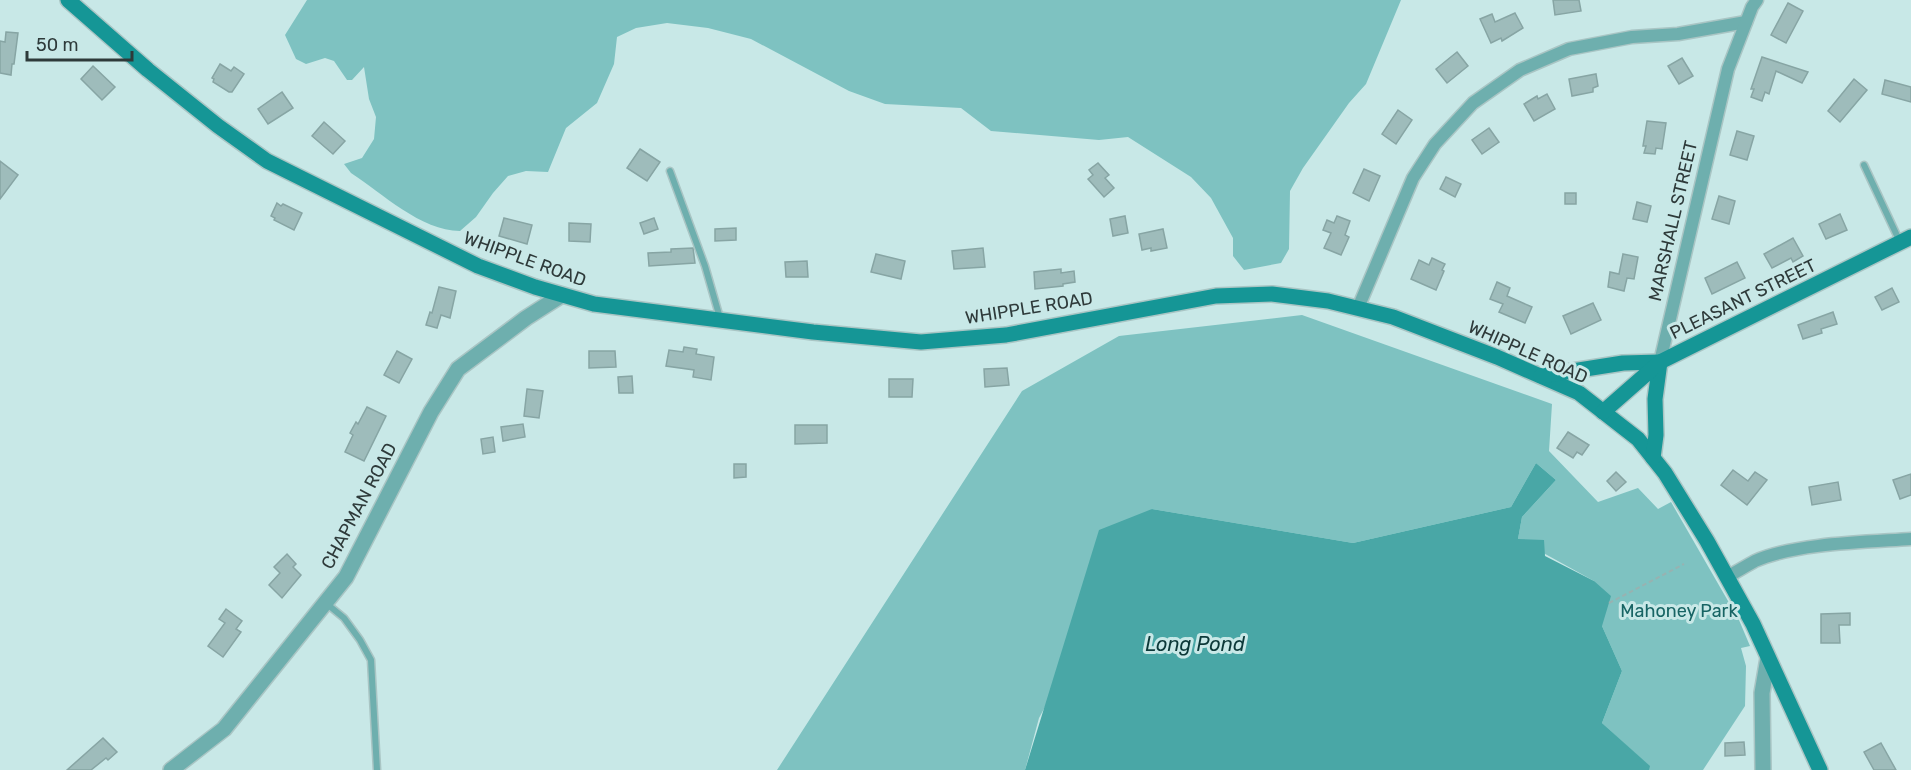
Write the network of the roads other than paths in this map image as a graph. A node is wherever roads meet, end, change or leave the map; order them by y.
1 (68, 0) edge
2 (1757, 0) edge
3 (1746, 22) junction
4 (1864, 165) dead end
5 (670, 171) dead end
6 (1905, 240) edge
7 (561, 296) junction
8 (1358, 308) junction
9 (721, 321) junction
10 (1660, 362) junction
11 (1541, 376) junction
12 (1603, 412) junction
13 (1653, 458) junction
14 (1911, 539) edge
15 (1727, 577) junction
16 (325, 603) junction
17 (1768, 658) junction
18 (171, 770) edge
19 (377, 770) edge
20 (1763, 770) edge
21 (1820, 770) edge

1 - 7 main road, WHIPPLE ROAD
2 - 3 street, MARSHALL STREET
3 - 8 street
3 - 10 street, MARSHALL STREET
4 - 6 lane
5 - 9 lane
6 - 10 main road, PLEASANT STREET
7 - 9 main road, WHIPPLE ROAD
7 - 16 street, CHAPMAN ROAD
8 - 9 main road, WHIPPLE ROAD
8 - 11 main road, WHIPPLE ROAD
10 - 11 main road
10 - 12 main road, PLEASANT STREET
10 - 13 main road, MARSHALL STREET
11 - 12 main road, WHIPPLE ROAD
12 - 13 main road, WHIPPLE ROAD
13 - 15 main road, WHIPPLE ROAD
14 - 15 street
15 - 17 main road, WHIPPLE ROAD
16 - 18 street, CHAPMAN ROAD
16 - 19 lane
17 - 20 street
17 - 21 main road, WHIPPLE ROAD

